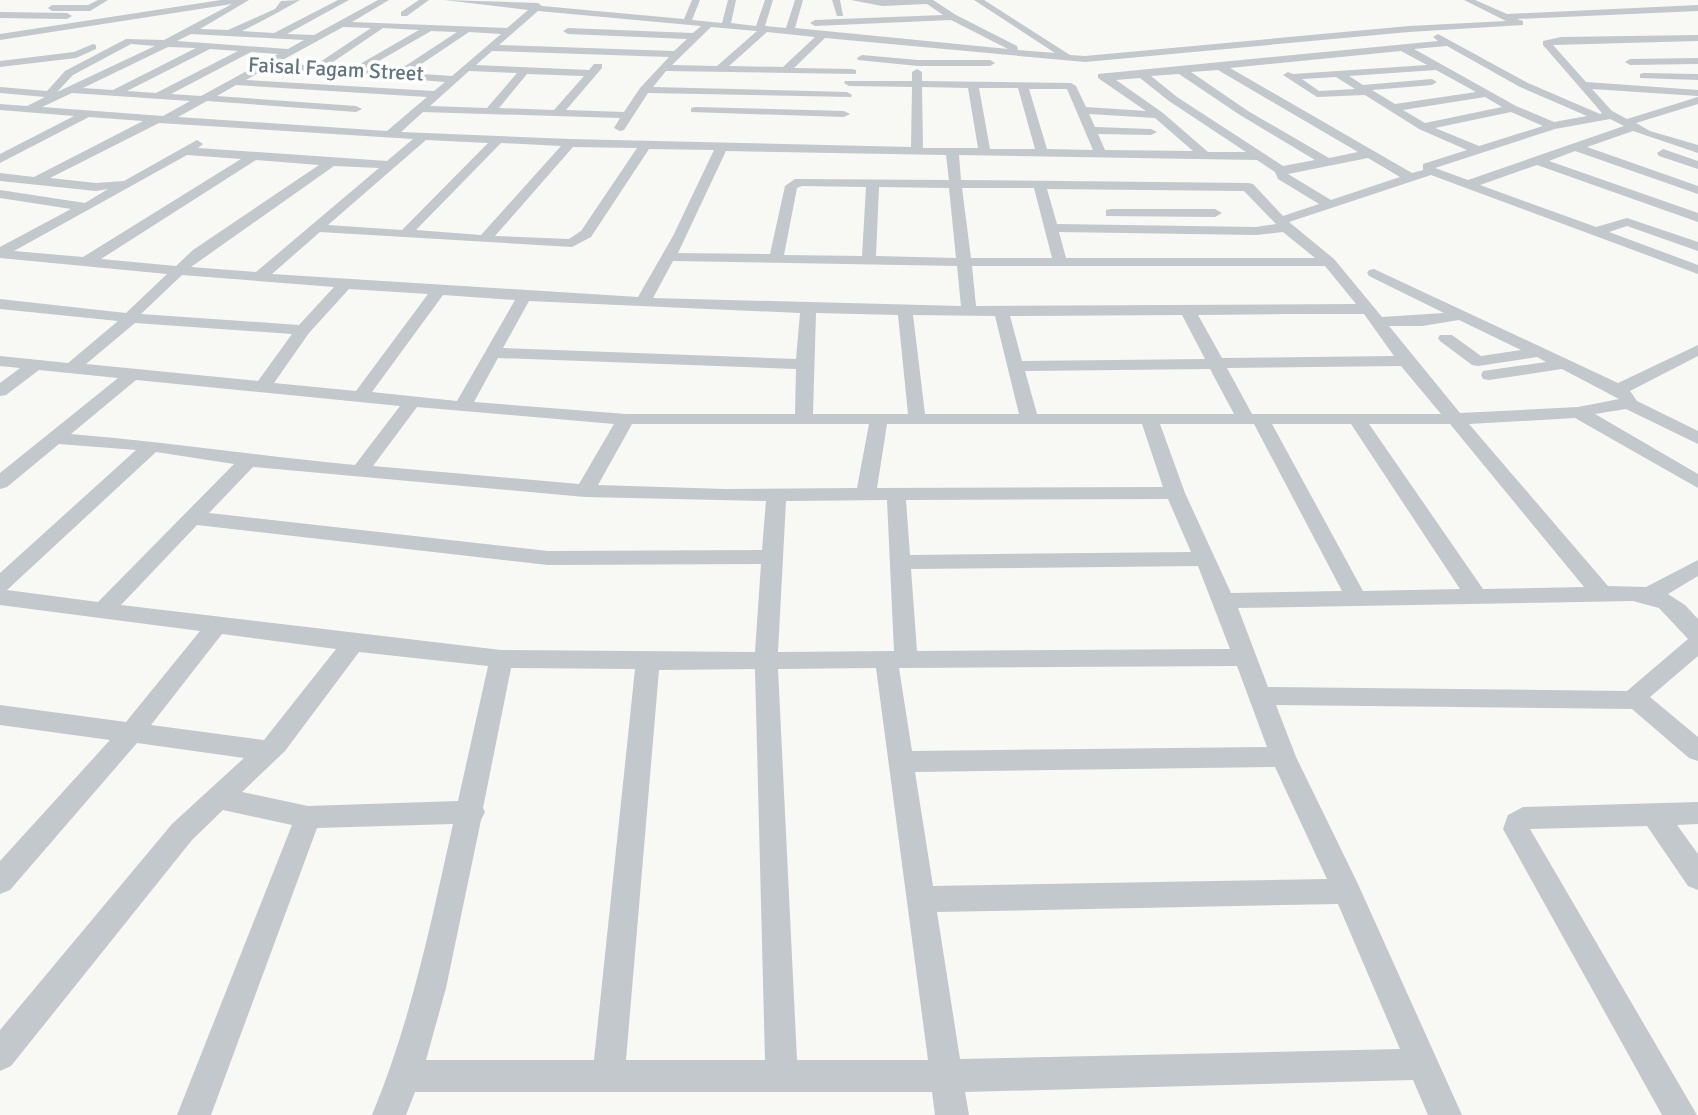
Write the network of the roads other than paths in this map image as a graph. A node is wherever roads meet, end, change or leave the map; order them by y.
1 (119, 0) edge
2 (238, 0) edge
3 (245, 0) edge
4 (296, 0) edge
5 (345, 0) edge
6 (385, 0) edge
7 (425, 0) edge
8 (448, 0) edge
9 (461, 0) edge
10 (696, 0) edge
11 (732, 0) edge
12 (769, 0) edge
13 (799, 0) edge
14 (836, 0) edge
15 (855, 0) edge
16 (928, 0) edge
17 (978, 0) edge
18 (1468, 0) edge
19 (1664, 0) edge
20 (102, 1) edge
21 (49, 2) dead end
22 (509, 2) edge
23 (581, 3) dead end
24 (538, 4) edge
25 (1575, 4) dead end
26 (2, 5) edge
27 (563, 6) edge
28 (939, 9) junction
29 (1693, 9) edge
30 (177, 10) junction
31 (93, 11) junction
32 (368, 11) junction
33 (590, 12) junction
34 (1595, 13) junction
35 (404, 14) junction
36 (841, 14) junction
37 (423, 15) dead end
38 (953, 17) junction
39 (1506, 17) junction
40 (124, 18) junction
41 (506, 19) dead end
42 (22, 20) junction
43 (519, 20) junction
44 (687, 22) junction
45 (1520, 23) junction
46 (1, 24) edge
47 (182, 24) junction
48 (343, 24) junction
49 (709, 24) junction
50 (792, 24) junction
51 (726, 25) junction
52 (969, 25) junction
53 (380, 26) junction
54 (937, 26) junction
55 (101, 27) junction
56 (904, 27) junction
57 (1421, 28) junction
58 (1531, 28) dead end
59 (427, 29) junction
60 (762, 29) junction
61 (466, 30) junction
62 (506, 31) junction
63 (568, 31) junction
64 (947, 32) dead end
65 (230, 33) junction
66 (87, 35) dead end
67 (822, 35) junction
68 (275, 36) junction
69 (695, 36) junction
70 (110, 38) dead end
71 (318, 38) junction
72 (957, 38) dead end
73 (1698, 39) edge
74 (876, 40) junction
75 (1549, 40) junction
76 (167, 43) junction
77 (1448, 43) junction
78 (1611, 43) junction
79 (0, 44) edge
80 (931, 45) junction
81 (1248, 45) junction
82 (15, 46) dead end
83 (54, 46) dead end
84 (209, 46) junction
85 (1402, 47) junction
86 (489, 48) junction
87 (250, 49) junction
88 (547, 50) junction
89 (978, 50) junction
90 (292, 52) junction
91 (612, 52) junction
92 (676, 54) junction
93 (1024, 54) junction
94 (45, 58) junction
95 (862, 58) junction
96 (1070, 58) junction
97 (1271, 61) junction
98 (1698, 61) edge
99 (1630, 62) junction
100 (918, 63) junction
101 (0, 64) edge
102 (267, 65) junction
103 (1221, 67) junction
104 (1438, 67) junction
105 (464, 68) junction
106 (662, 68) junction
107 (316, 69) junction
108 (357, 70) junction
109 (719, 70) junction
110 (525, 71) junction
111 (785, 71) junction
112 (1182, 71) junction
113 (0, 73) edge
114 (400, 73) junction
115 (591, 73) junction
116 (1037, 74) dead end
117 (1338, 74) junction
118 (1143, 75) junction
119 (1644, 76) junction
120 (1291, 77) junction
121 (1698, 77) edge
122 (1105, 78) junction
123 (452, 79) junction
124 (1460, 79) junction
125 (235, 82) junction
126 (849, 83) junction
127 (917, 85) junction
128 (972, 85) junction
129 (1023, 86) junction
130 (1042, 86) junction
131 (1586, 86) junction
132 (4, 90) edge
133 (644, 90) junction
134 (1364, 90) junction
135 (1654, 91) junction
136 (378, 92) junction
137 (704, 92) junction
138 (59, 93) junction
139 (114, 93) junction
140 (1486, 93) junction
141 (1698, 93) edge
142 (435, 94) junction
143 (158, 96) junction
144 (204, 98) junction
145 (1698, 100) edge
146 (0, 107) edge
147 (1392, 108) junction
148 (1512, 108) junction
149 (27, 109) junction
150 (356, 109) junction
151 (418, 109) junction
152 (695, 110) junction
153 (1082, 110) junction
154 (490, 111) junction
155 (11, 113) junction
156 (90, 113) junction
157 (557, 113) junction
158 (1244, 113) junction
159 (627, 115) junction
160 (1159, 115) junction
161 (1611, 115) junction
162 (1231, 116) dead end
163 (1596, 116) junction
164 (1218, 118) dead end
165 (162, 119) junction
166 (1205, 120) junction
167 (689, 121) dead end
168 (232, 124) junction
169 (1632, 124) junction
170 (1553, 126) junction
171 (1423, 127) junction
172 (1090, 130) junction
173 (326, 132) junction
174 (840, 132) junction
175 (1151, 132) dead end
176 (683, 133) dead end
177 (390, 135) junction
178 (1611, 135) junction
179 (425, 136) junction
180 (1698, 136) edge
181 (498, 140) junction
182 (1684, 142) junction
183 (570, 143) junction
184 (612, 144) junction
185 (646, 144) junction
186 (677, 145) junction
187 (722, 146) junction
188 (1576, 148) junction
189 (1698, 148) edge
190 (917, 150) junction
191 (984, 150) junction
192 (1478, 150) junction
193 (186, 151) junction
194 (951, 151) junction
195 (1042, 152) junction
196 (1100, 152) junction
197 (1368, 153) junction
198 (254, 156) junction
199 (1206, 156) junction
200 (1258, 156) junction
201 (0, 159) edge
202 (1326, 161) junction
203 (1538, 161) junction
204 (331, 162) junction
205 (392, 165) junction
206 (1698, 165) edge
207 (1281, 170) junction
208 (1431, 171) junction
209 (0, 177) edge
210 (1411, 178) junction
211 (37, 180) junction
212 (873, 183) junction
213 (127, 184) junction
214 (956, 184) junction
215 (1467, 185) junction
216 (1041, 186) junction
217 (1100, 186) junction
218 (1202, 187) junction
219 (1698, 190) edge
220 (0, 194) edge
221 (1331, 205) junction
222 (82, 208) junction
223 (1111, 213) junction
224 (1215, 213) junction
225 (1698, 218) edge
226 (1283, 224) junction
227 (317, 228) junction
228 (1052, 229) junction
229 (1117, 229) junction
230 (1224, 231) junction
231 (1595, 232) junction
232 (405, 234) junction
233 (485, 240) junction
234 (1698, 247) edge
235 (0, 254) edge
236 (669, 257) junction
237 (776, 258) junction
238 (869, 260) junction
239 (86, 262) junction
240 (964, 262) junction
241 (1060, 262) junction
242 (1329, 262) junction
243 (1694, 265) edge
244 (178, 271) junction
245 (1374, 273) dead end
246 (259, 278) junction
247 (345, 285) junction
248 (438, 290) junction
249 (525, 295) junction
250 (643, 302) junction
251 (0, 304) edge
252 (808, 309) junction
253 (905, 309) junction
254 (969, 309) junction
255 (1001, 310) junction
256 (1188, 311) junction
257 (1373, 315) junction
258 (1459, 315) junction
259 (131, 318) junction
260 (303, 330) junction
261 (1446, 338) dead end
262 (1540, 352) junction
263 (494, 353) junction
264 (1694, 356) edge
265 (0, 361) edge
266 (1406, 361) junction
267 (1214, 363) junction
268 (36, 364) junction
269 (804, 364) junction
270 (1564, 364) junction
271 (1016, 366) junction
272 (73, 367) junction
273 (134, 373) junction
274 (1489, 375) dead end
275 (262, 388) junction
276 (0, 391) edge
277 (361, 396) junction
278 (1623, 396) junction
279 (414, 401) junction
280 (463, 406) junction
281 (1578, 412) junction
282 (804, 418) junction
283 (879, 418) junction
284 (918, 418) junction
285 (626, 419) junction
286 (1029, 419) junction
287 (1456, 419) junction
288 (1357, 420) junction
289 (1150, 421) junction
290 (1253, 421) junction
291 (55, 438) junction
292 (1698, 438) edge
293 (152, 446) junction
294 (248, 461) junction
295 (360, 470) junction
296 (1698, 482) edge
297 (0, 483) edge
298 (585, 491) junction
299 (1175, 493) junction
300 (866, 494) junction
301 (895, 494) junction
302 (776, 495) junction
303 (193, 518) junction
304 (774, 557) junction
305 (1205, 559) junction
306 (900, 562) junction
307 (1698, 567) edge
308 (0, 585) edge
309 (1602, 594) junction
310 (1651, 594) junction
311 (0, 597) edge
312 (1477, 597) junction
313 (1357, 598) junction
314 (1224, 601) junction
315 (104, 609) junction
316 (217, 625) junction
317 (1698, 635) edge
318 (353, 643) junction
319 (1698, 643) edge
320 (1245, 657) junction
321 (896, 658) junction
322 (501, 659) junction
323 (766, 659) junction
324 (648, 661) junction
325 (1261, 696) junction
326 (1637, 700) junction
327 (0, 715) edge
328 (131, 733) junction
329 (268, 751) junction
330 (1698, 751) edge
331 (1283, 757) junction
332 (900, 762) junction
333 (220, 798) junction
334 (472, 812) junction
335 (1698, 813) edge
336 (1654, 814) junction
337 (308, 817) junction
338 (10, 857) edge
339 (1698, 877) edge
340 (0, 881) edge
341 (1347, 891) junction
342 (919, 899) junction
343 (0, 1055) edge
344 (1423, 1064) junction
345 (782, 1075) junction
346 (407, 1076) junction
347 (947, 1076) junction
348 (608, 1077) junction
349 (194, 1115) edge
350 (389, 1115) edge
351 (952, 1115) edge
352 (1445, 1115) edge
353 (1680, 1115) edge

1 - 31 street
2 - 30 street
3 - 47 street
4 - 65 street
5 - 68 street
6 - 32 street
7 - 35 street
8 - 9 street
9 - 22 street
10 - 44 street
11 - 51 street
12 - 60 street
13 - 50 street
14 - 36 street
15 - 16 street
16 - 28 street
17 - 96 street
18 - 39 street
19 - 29 street
20 - 21 street
20 - 31 street
22 - 24 street
23 - 27 street
24 - 27 street
24 - 43 street
25 - 34 street
26 - 31 street
27 - 33 street
28 - 36 street
28 - 38 street
29 - 34 street
30 - 40 street
30 - 47 street
31 - 40 street
31 - 42 street
32 - 35 street
32 - 48 street
33 - 44 street
33 - 63 street
34 - 39 street
35 - 37 street
36 - 50 street
38 - 50 street
38 - 52 street
39 - 45 street
40 - 55 street
41 - 43 street
42 - 46 street
42 - 55 street
43 - 62 street
44 - 49 street
45 - 57 street
45 - 58 street
47 - 65 street
47 - 76 street
48 - 53 street
48 - 71 street
49 - 51 street
49 - 69 street
50 - 56 street
50 - 60 street
50 - 67 street
51 - 60 street
52 - 54 street
52 - 93 street
53 - 59 street
53 - 107 street
54 - 56 street
54 - 64 street
55 - 66 street
55 - 79 street
56 - 80 street
57 - 77 street
57 - 81 street
59 - 61 street
59 - 108 street
60 - 109 street
61 - 62 street
61 - 114 street
62 - 86 street
63 - 69 street
63 - 88 street
65 - 68 street
67 - 74 street
67 - 111 street
68 - 71 street
69 - 92 street
70 - 94 street
71 - 90 street
72 - 89 street
73 - 75 street
73 - 78 street
74 - 80 street
74 - 95 street
75 - 78 street
75 - 131 street
76 - 84 street
76 - 138 street
76 - 138 street
77 - 85 street
77 - 163 street
78 - 99 street
79 - 82 street
80 - 89 street
81 - 96 street
81 - 97 street
83 - 94 street
84 - 87 street
84 - 139 street
85 - 97 street
85 - 104 street
86 - 88 street
86 - 105 street
87 - 90 street
87 - 143 street
88 - 91 street
89 - 93 street
90 - 102 street
91 - 92 street
91 - 115 street
92 - 106 street
93 - 96 street
93 - 100 street
94 - 101 street
94 - 113 street
95 - 100 street
95 - 126 street
96 - 122 street
97 - 103 street
97 - 120 street
98 - 99 street
99 - 119 street
100 - 127 street
102 - 107 street
102 - 125 street
103 - 112 street
103 - 197 street
104 - 117 street
104 - 124 street
105 - 110 street
105 - 123 street
106 - 109 street
106 - 133 street
107 - 108 street
108 - 114 street
109 - 111 street
110 - 115 street
110 - 154 street
111 - 126 street
112 - 118 street
112 - 158 street
114 - 123 street
115 - 157 street
116 - 130 street
117 - 120 street
117 - 134 street
118 - 122 street
118 - 166 street
119 - 121 street
119 - 135 street
120 - 134 street
122 - 160 street
123 - 142 street
124 - 134 street
124 - 140 street
125 - 136 street, Faisal Fagam Street
125 - 144 street
126 - 127 street
126 - 137 street
126 - 174 street
127 - 128 street
127 - 190 street
128 - 129 street
128 - 191 street
129 - 130 street
129 - 195 street
130 - 153 street
131 - 135 street
131 - 161 street
131 - 169 street
132 - 138 street
132 - 155 street
133 - 137 street
133 - 159 street
134 - 147 street
135 - 141 street
136 - 142 street, Faisal Fagam Street
136 - 150 street
137 - 152 street
138 - 139 street
138 - 149 street
139 - 143 street
140 - 147 street
140 - 148 street
142 - 151 street
143 - 144 street
144 - 150 street
144 - 165 street
145 - 169 street
146 - 155 street
147 - 171 street
148 - 170 street
148 - 171 street
149 - 155 street
149 - 156 street
150 - 173 street
151 - 154 street
151 - 177 street
152 - 167 street
152 - 174 street
153 - 160 street
153 - 172 street
154 - 157 street
156 - 165 street
156 - 201 street
157 - 159 street
158 - 162 street
158 - 202 street
159 - 184 street
160 - 199 street
161 - 163 street
161 - 169 street
163 - 170 street
164 - 166 street
165 - 168 street
165 - 211 street
166 - 200 street
168 - 173 street
168 - 193 street
169 - 178 street
169 - 182 street
169 - 189 street
170 - 192 street
171 - 192 street
172 - 175 street
172 - 196 street
173 - 177 street
174 - 187 street
174 - 190 street
176 - 186 street
177 - 179 street
178 - 188 street
178 - 206 street
179 - 181 street
179 - 205 street
180 - 182 street
181 - 183 street
181 - 232 street
182 - 189 street
183 - 184 street
183 - 233 street
184 - 185 street
185 - 186 street
185 - 233 street
186 - 187 street
187 - 236 street
188 - 203 street
188 - 219 street
190 - 194 street
191 - 194 street
191 - 195 street
192 - 208 street
193 - 198 street
193 - 213 street
194 - 214 street
195 - 196 street
196 - 199 street
197 - 202 street
197 - 210 street
198 - 204 street
198 - 239 street
199 - 200 street
200 - 207 street
202 - 207 street
203 - 215 street
203 - 225 street
204 - 205 street
204 - 244 street
205 - 227 street
207 - 221 street
208 - 210 street
208 - 215 street
209 - 211 street
210 - 221 street
211 - 213 street
212 - 214 street
212 - 237 street
212 - 238 street
213 - 222 street
214 - 216 street
214 - 240 street
215 - 231 street
216 - 217 street
216 - 228 street
217 - 218 street
217 - 223 street
218 - 224 street
218 - 226 street
220 - 222 street
221 - 226 street
222 - 235 street
223 - 224 street
223 - 229 street
224 - 230 street
226 - 230 street
226 - 242 street
227 - 232 street
227 - 246 street
228 - 229 street
228 - 241 street
229 - 230 street
231 - 234 street
231 - 243 street
232 - 233 street
235 - 239 street
236 - 237 street
236 - 250 street
237 - 238 street
238 - 240 street
239 - 244 street
240 - 241 street
240 - 254 street
241 - 242 street
242 - 257 street
244 - 246 street
244 - 259 street
245 - 258 street
246 - 247 street
247 - 248 street
247 - 260 street
248 - 249 street
248 - 277 street
249 - 250 street
249 - 263 street
250 - 252 street
251 - 259 street
252 - 253 street
252 - 269 street
253 - 254 street
253 - 284 street
254 - 255 street
255 - 256 street
255 - 271 street
256 - 257 street
256 - 267 street
257 - 258 street
257 - 266 street
258 - 262 street
259 - 260 street
259 - 272 street
260 - 275 street
261 - 262 street
262 - 270 street
263 - 269 street
263 - 280 street
264 - 278 street
265 - 268 street
266 - 267 street
266 - 287 street
267 - 271 street
267 - 290 street
268 - 272 street
268 - 276 street
269 - 282 street
270 - 274 street
270 - 278 street
271 - 286 street
272 - 273 street
273 - 275 street
273 - 291 street
275 - 277 street
277 - 279 street
278 - 281 street
278 - 292 street
279 - 280 street
279 - 295 street
280 - 285 street
281 - 287 street
281 - 296 street
282 - 283 street
282 - 285 street
283 - 284 street
283 - 300 street
284 - 286 street
285 - 298 street
286 - 289 street
287 - 288 street
287 - 309 street
288 - 290 street
288 - 312 street
289 - 290 street
289 - 299 street
290 - 313 street
291 - 293 street
291 - 297 street
293 - 294 street
293 - 308 street
294 - 295 street
294 - 303 street
295 - 298 street
298 - 302 street
299 - 301 street
299 - 305 street
300 - 301 street
300 - 302 street
301 - 306 street
302 - 304 street
303 - 304 street
303 - 315 street
304 - 323 street
305 - 306 street
305 - 314 street
306 - 321 street
307 - 310 street
309 - 310 street
309 - 312 street
310 - 317 street
311 - 315 street
312 - 313 street
313 - 314 street
314 - 320 street
315 - 316 street
316 - 318 street
316 - 328 street
318 - 322 street
318 - 329 street
319 - 326 street
320 - 321 street
320 - 325 street
321 - 323 street
321 - 332 street
322 - 324 street
322 - 334 street
323 - 324 street
323 - 345 street
324 - 348 street
325 - 326 street
325 - 331 street
326 - 330 street
327 - 328 street
328 - 329 street
328 - 338 street
329 - 333 street
331 - 332 street
331 - 341 street
332 - 342 street
333 - 337 street
333 - 343 street
334 - 337 street
334 - 346 street
335 - 336 street
336 - 339 street
336 - 353 street
337 - 349 street
338 - 340 street
341 - 342 street
341 - 344 street
342 - 347 street
344 - 347 street
344 - 352 street
345 - 347 street
345 - 348 street
346 - 348 street
346 - 350 street
347 - 351 street

